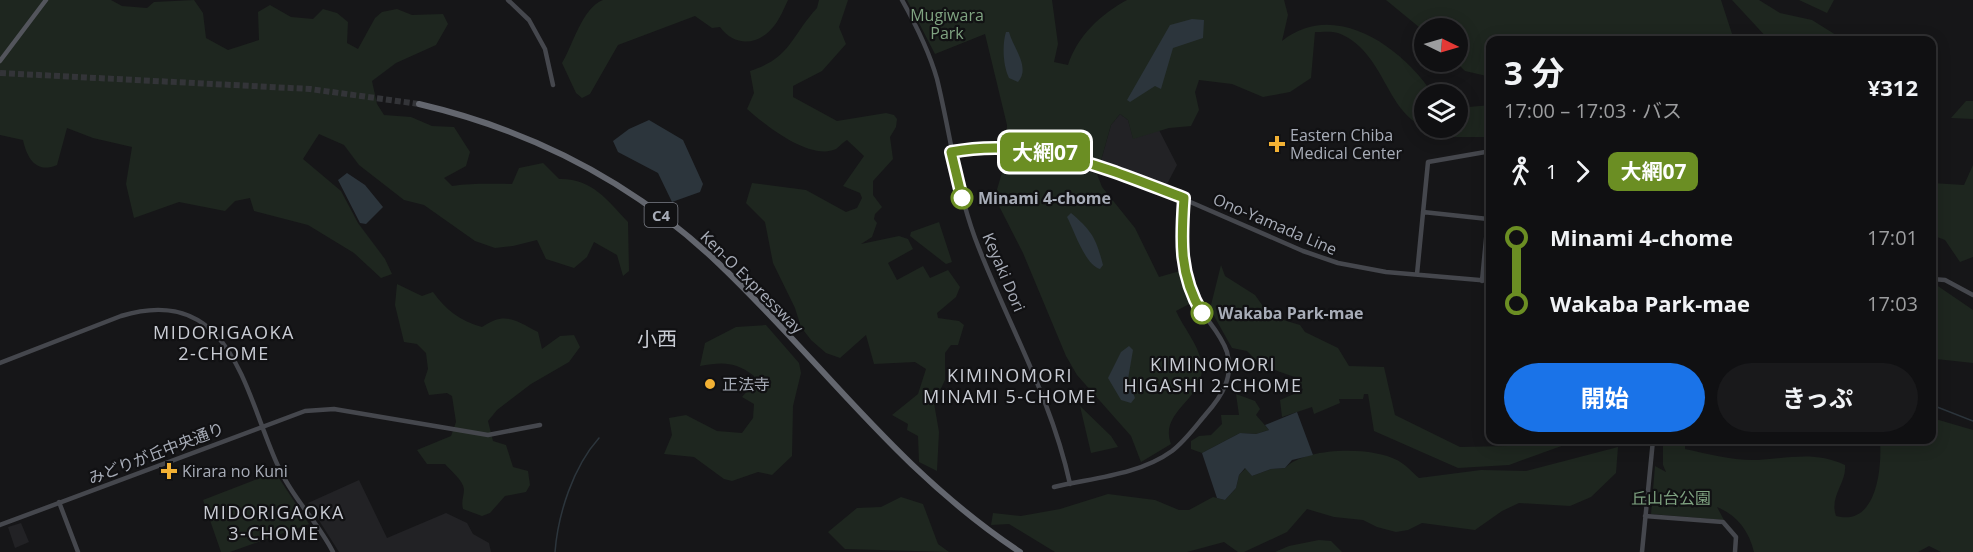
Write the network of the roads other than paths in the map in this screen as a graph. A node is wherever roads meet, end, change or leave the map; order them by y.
1 (46, 0) edge
2 (508, 0) edge
3 (902, 0) edge
4 (0, 62) edge
5 (554, 85) dead end
6 (418, 104) tunnel mouth
7 (951, 152) junction
8 (1486, 152) edge
9 (1184, 198) junction
10 (1423, 212) junction
11 (1486, 219) edge
12 (1486, 261) edge
13 (1417, 274) junction
14 (1936, 279) edge
15 (1482, 280) junction
16 (1486, 280) edge
17 (1973, 295) edge
18 (0, 363) edge
19 (262, 425) junction
20 (540, 425) dead end
21 (1653, 444) edge
22 (1070, 484) junction
23 (1054, 487) dead end
24 (59, 502) junction
25 (1645, 516) junction
26 (0, 525) edge
27 (78, 552) edge
28 (333, 552) edge
29 (1020, 552) edge
30 (1642, 552) edge
31 (1735, 552) edge

1 - 4 main road
2 - 5 street
3 - 7 street, Keyaki Dori
6 - 29 highway, Ken-O Expressway / C4
7 - 9 street, Ono-Yamada Line
7 - 22 street, Keyaki Dori
8 - 10 street
9 - 13 street, Ono-Yamada Line
9 - 22 street
10 - 11 street
10 - 13 street
12 - 15 street
13 - 15 street, Ono-Yamada Line
14 - 17 street
15 - 16 street, Ono-Yamada Line
18 - 19 street
19 - 20 street, みどりが丘中央通り
19 - 24 street, みどりが丘中央通り
19 - 28 street
21 - 25 street
22 - 23 street
24 - 26 street, みどりが丘中央通り
24 - 27 street
25 - 30 street
25 - 31 street

